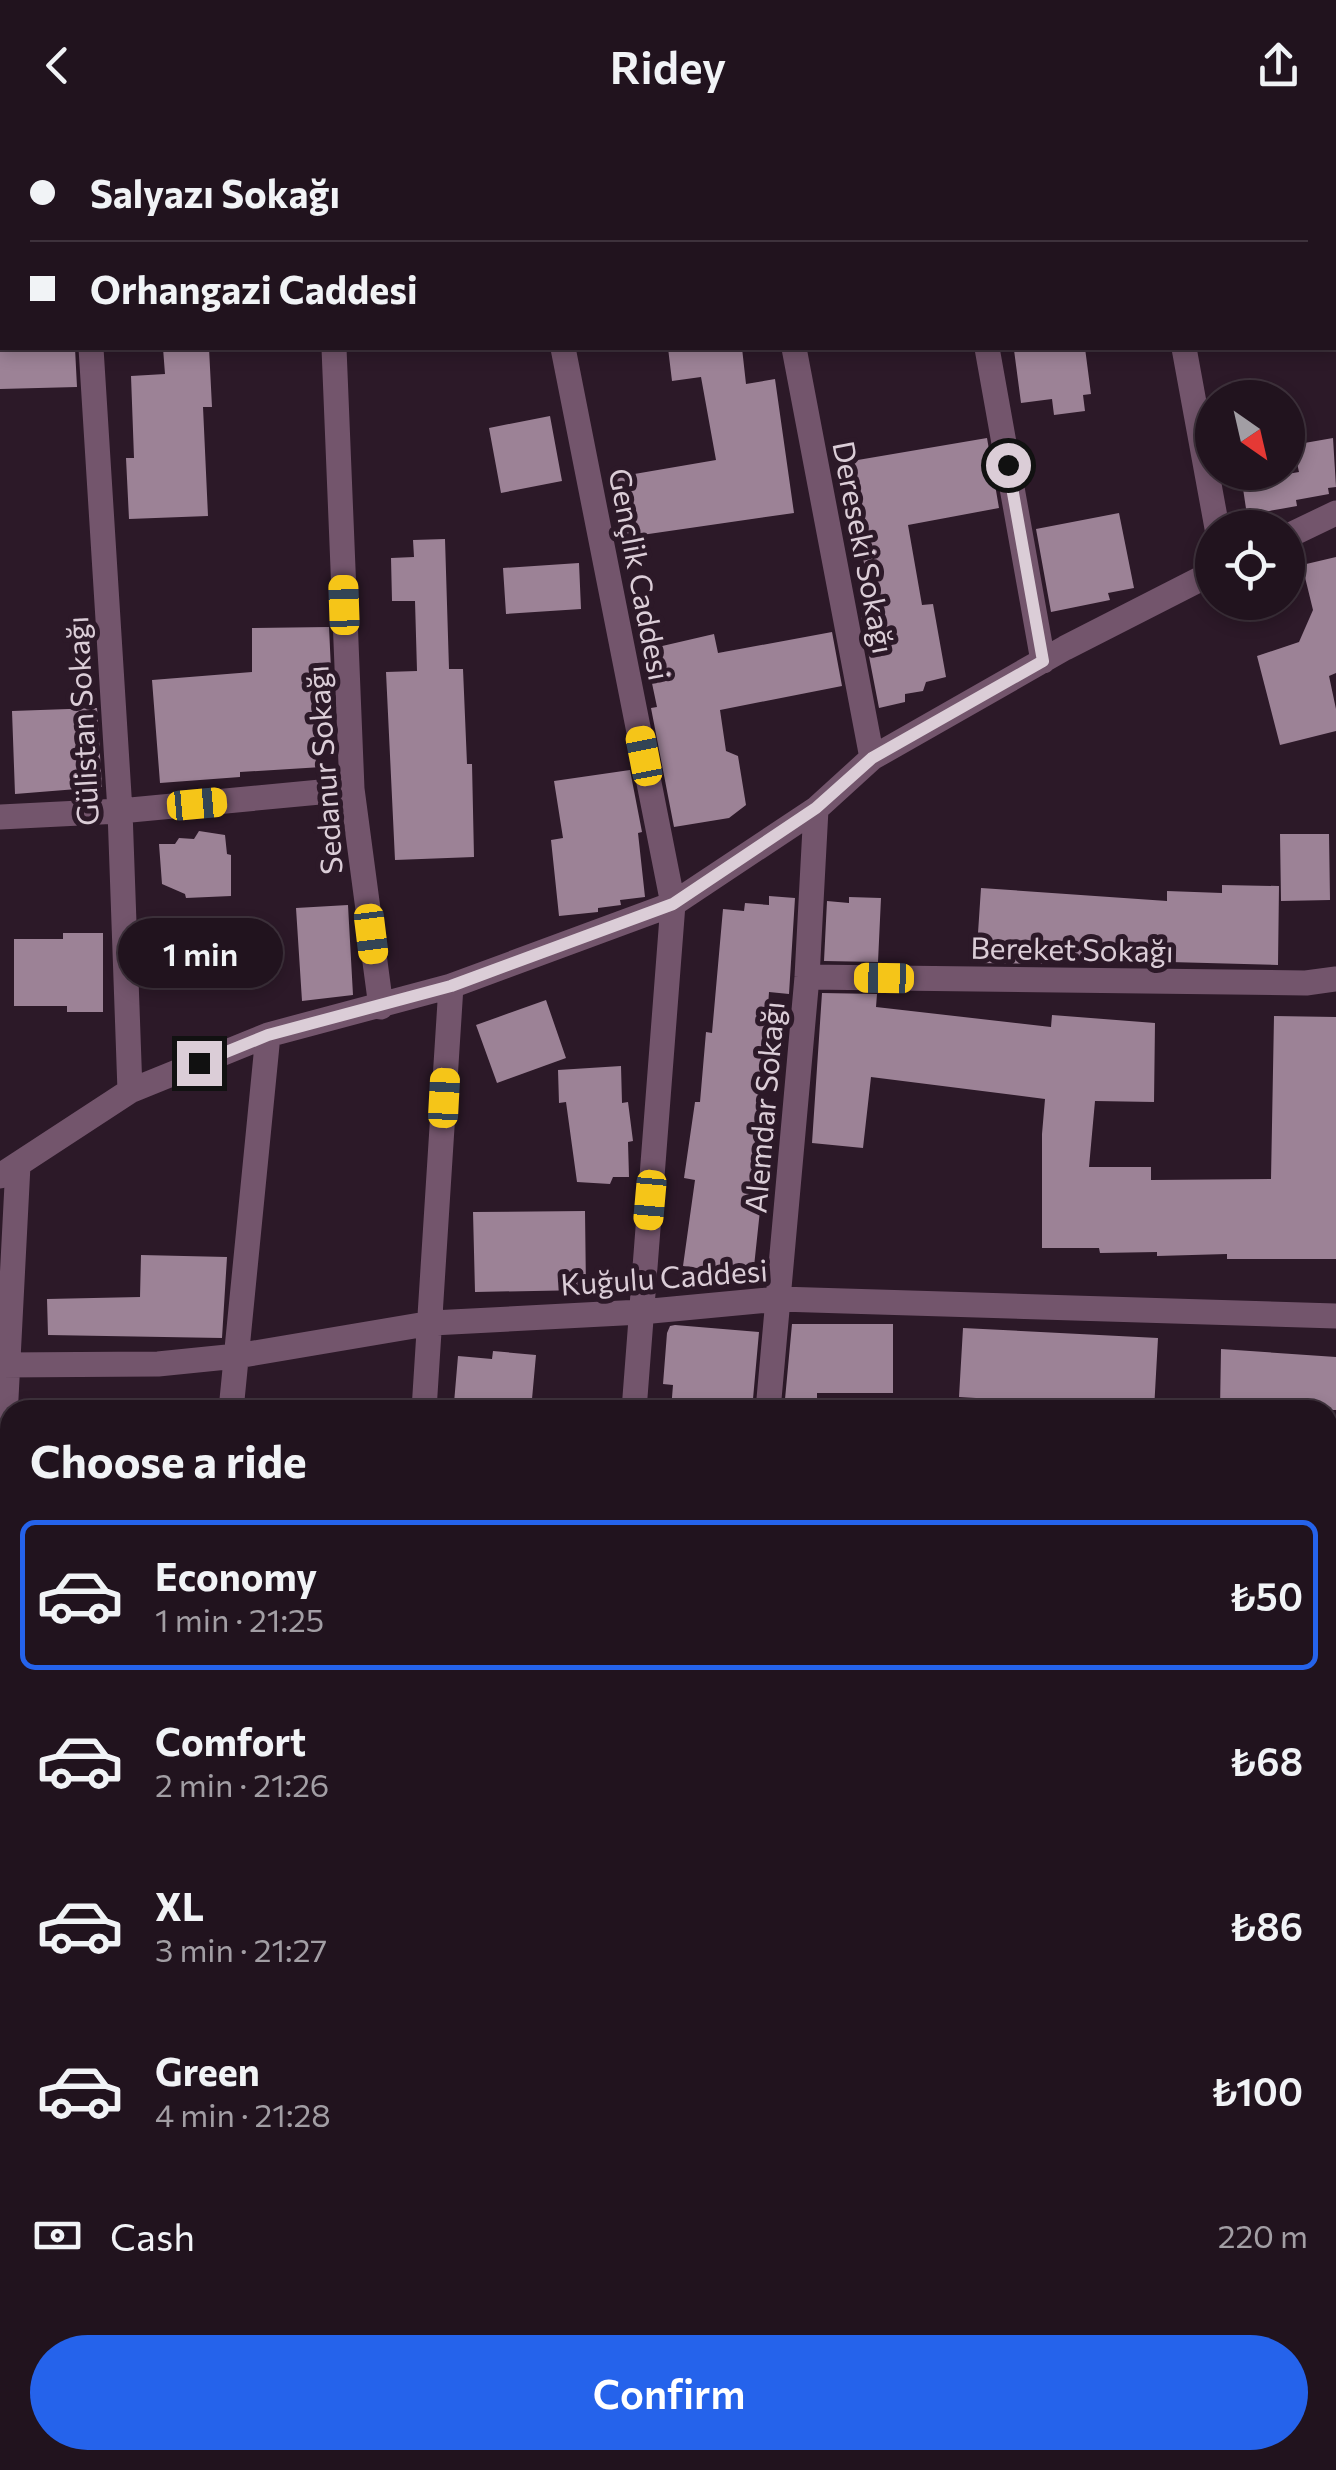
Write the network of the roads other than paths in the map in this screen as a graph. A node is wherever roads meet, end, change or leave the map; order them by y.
1 (91, 350) edge
2 (334, 350) edge
3 (564, 350) edge
4 (794, 350) edge
5 (986, 350) edge
6 (1184, 350) edge
7 (1215, 510) edge
8 (1336, 513) edge
9 (1305, 528) edge
10 (1195, 582) edge
11 (1043, 661) junction
12 (872, 758) junction
13 (352, 789) junction
14 (816, 808) junction
15 (120, 811) junction
16 (0, 817) edge
17 (673, 904) junction
18 (807, 978) junction
19 (1336, 979) edge
20 (451, 986) junction
21 (380, 1006) junction
22 (268, 1035) junction
23 (130, 1092) junction
24 (9, 1171) edge
25 (779, 1300) junction
26 (641, 1312) junction
27 (1336, 1316) edge
28 (432, 1323) junction
29 (237, 1356) junction
30 (3, 1364) edge
31 (3, 1400) edge
32 (232, 1400) edge
33 (425, 1400) edge
34 (635, 1400) edge
35 (769, 1400) edge

1 - 15 street, Gülistan Sokağı
2 - 13 street, Sedanur Sokağı
3 - 17 street, Gençlik Caddesi
4 - 12 street, Dereseki Sokağı
5 - 11 street
6 - 7 street
8 - 9 street
10 - 11 street
11 - 12 street
12 - 14 street
13 - 15 street
13 - 21 street, Sedanur Sokağı
14 - 17 street
14 - 18 street, Alemdar Sokağı
15 - 16 street
15 - 23 street, Gülistan Sokağı
17 - 20 street
17 - 26 street, Gençlik Caddesi
18 - 19 street, Bereket Sokağı
18 - 25 street, Alemdar Sokağı
20 - 21 street
20 - 28 street
21 - 22 street
22 - 23 street
22 - 29 street
23 - 24 street
24 - 30 street
25 - 26 street, Kuğulu Caddesi
25 - 27 street, Kuğulu Caddesi
25 - 35 street, Alemdar Sokağı
26 - 28 street, Kuğulu Caddesi
26 - 34 street, Gençlik Caddesi
28 - 29 street, Kuğulu Caddesi
28 - 33 street
29 - 30 street, Kuğulu Caddesi
29 - 32 street
30 - 31 street

